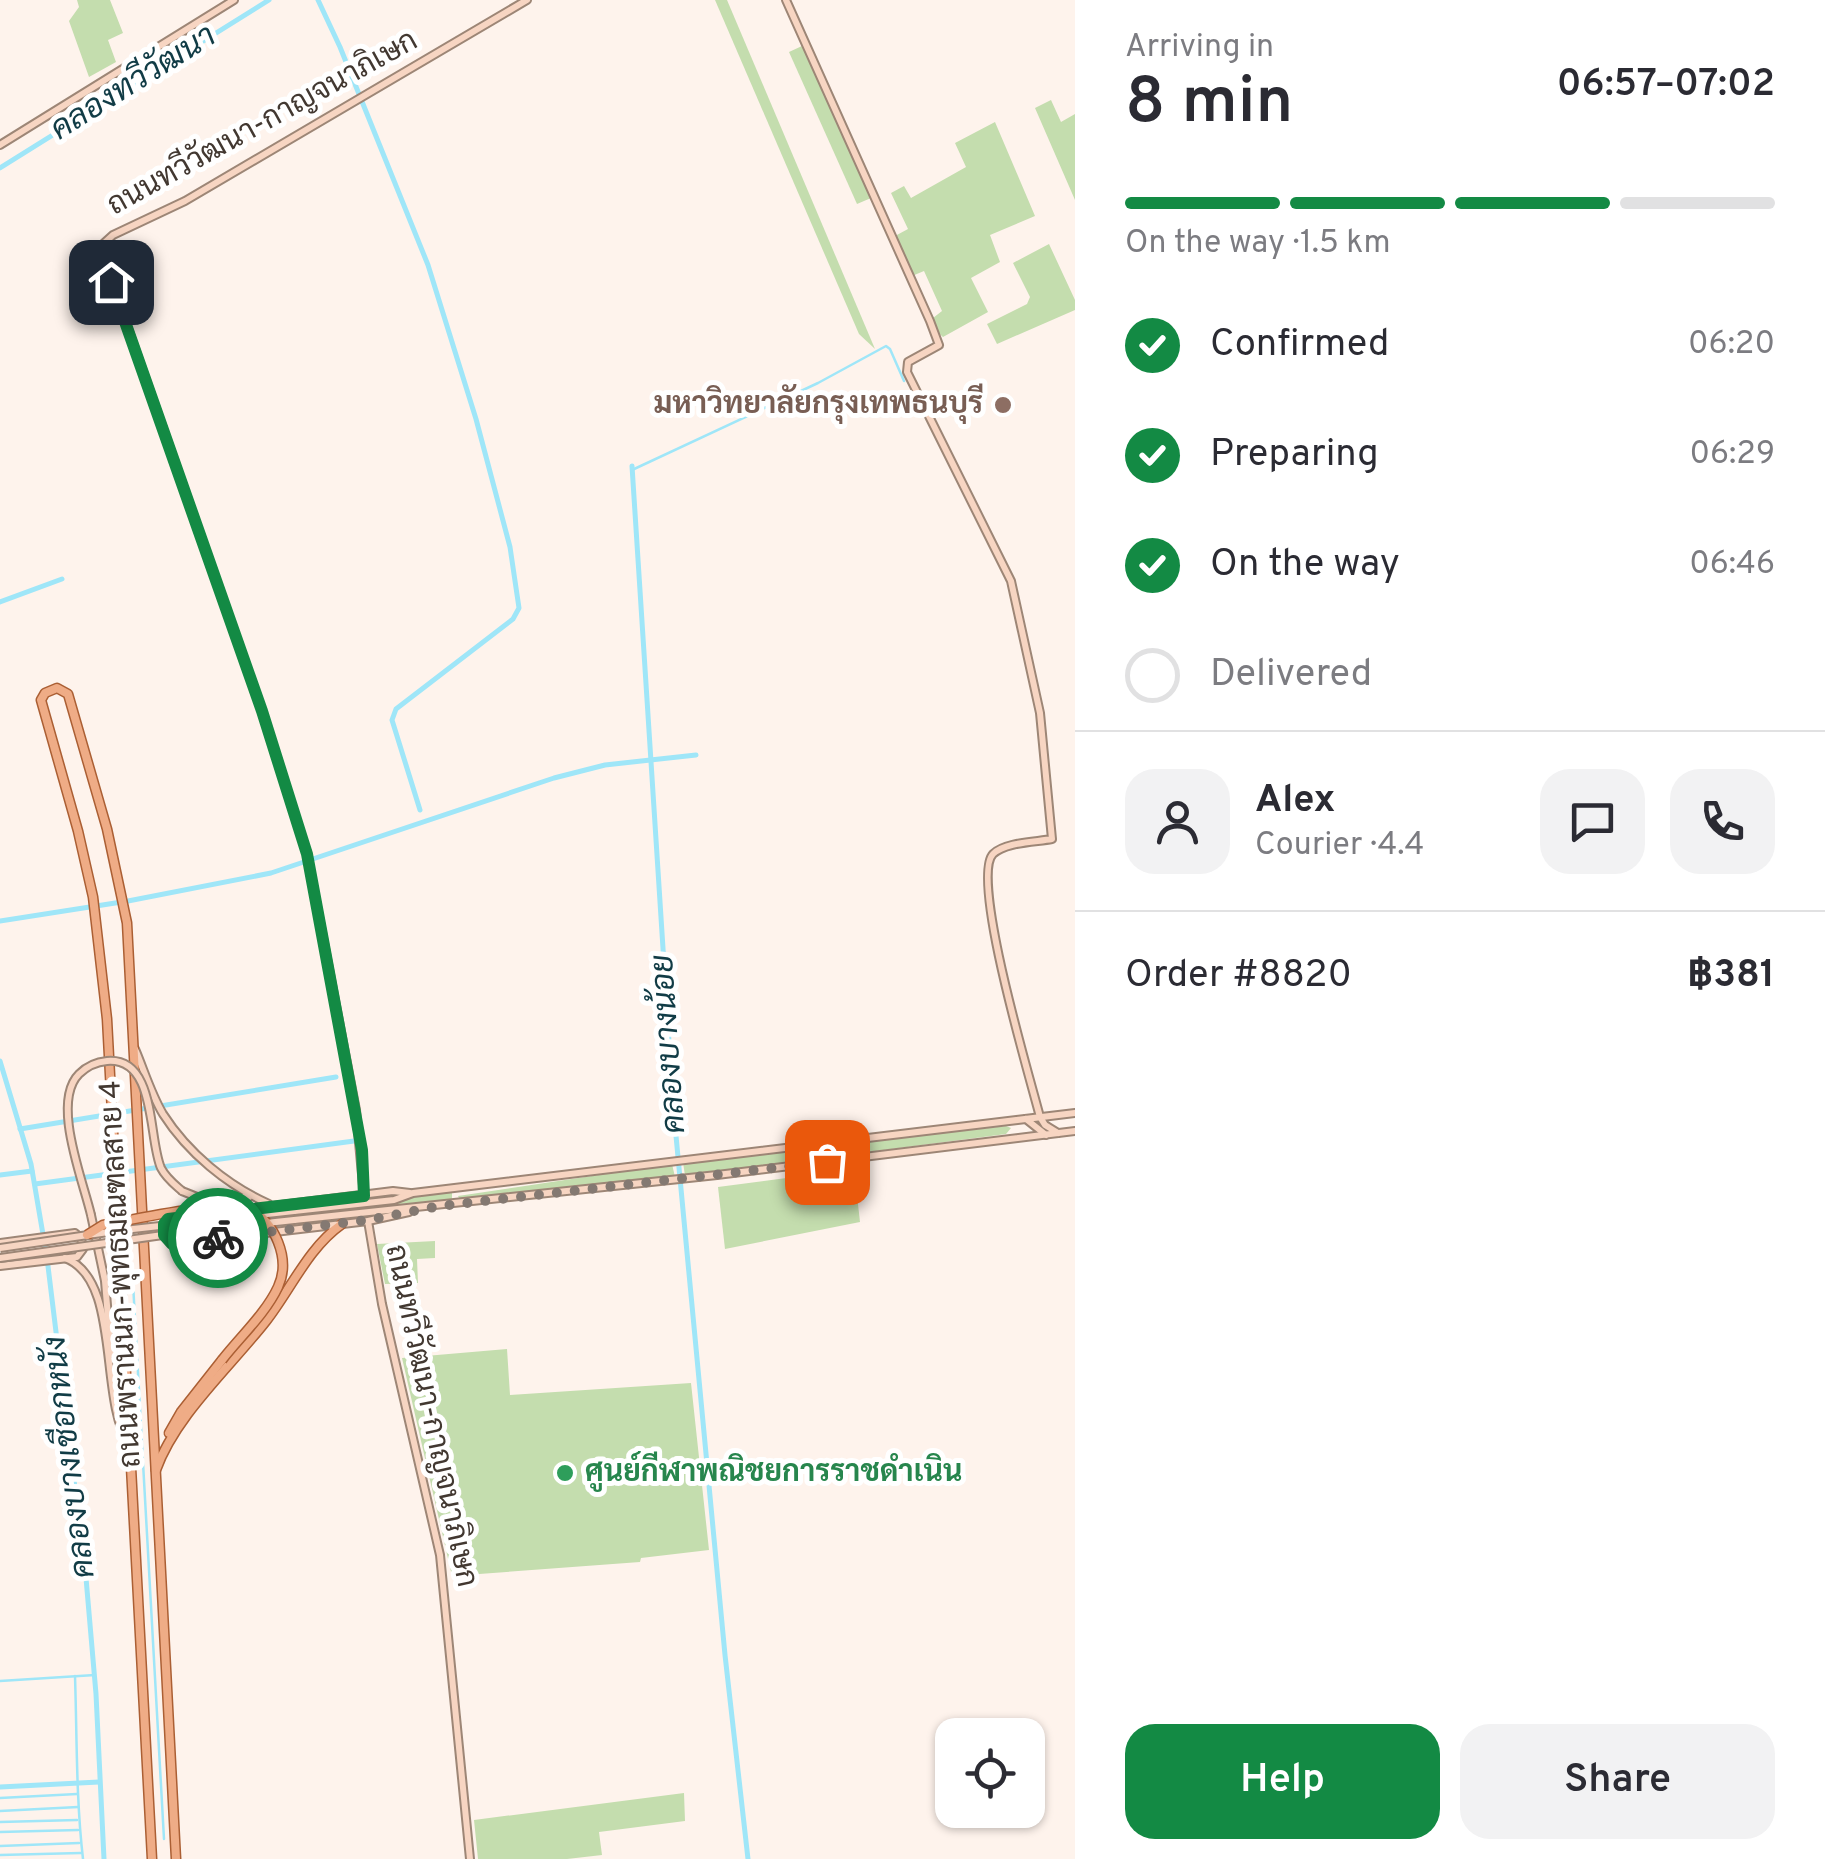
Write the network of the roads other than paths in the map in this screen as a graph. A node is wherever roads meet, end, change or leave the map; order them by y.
1 (234, 0) edge
2 (527, 0) edge
3 (786, 0) edge
4 (0, 146) edge
5 (134, 1048) junction
6 (1075, 1112) edge
7 (1063, 1114) junction
8 (1040, 1117) junction
9 (1025, 1119) junction
10 (1011, 1121) junction
11 (1075, 1130) edge
12 (1062, 1133) junction
13 (1046, 1136) junction
14 (1011, 1140) junction
15 (459, 1188) junction
16 (413, 1193) junction
17 (364, 1196) junction
18 (253, 1197) junction
19 (460, 1204) junction
20 (271, 1206) junction
21 (415, 1210) junction
22 (368, 1220) junction
23 (342, 1224) junction
24 (87, 1235) junction
25 (0, 1245) edge
26 (0, 1258) edge
27 (62, 1259) junction
28 (0, 1266) edge
29 (113, 1400) junction
30 (129, 1446) junction
31 (164, 1449) junction
32 (154, 1474) junction
33 (152, 1859) edge
34 (176, 1859) edge
35 (470, 1859) edge

1 - 4 main road
2 - 17 main road, ถนนทวีวัฒนา-กาญจนาภิเษก
3 - 8 main road
5 - 18 main road
5 - 30 main road, ถนนพรานนก-พุทธมณฑลสาย 4
5 - 32 main road, ถนนพรานนก-พุทธมณฑลสาย 4
6 - 7 main road
7 - 8 main road
7 - 12 main road
8 - 9 main road
8 - 12 main road
9 - 10 main road
9 - 13 main road
10 - 14 main road
10 - 15 main road
11 - 12 main road
12 - 13 main road
13 - 14 main road
14 - 19 main road
15 - 16 main road
15 - 19 main road
16 - 17 main road
16 - 24 main road, bridge
17 - 20 main road
18 - 20 main road
18 - 29 main road, bridge
19 - 21 main road
20 - 23 main road
21 - 22 main road
21 - 26 main road, bridge
22 - 23 main road
22 - 35 main road, ถนนทวีวัฒนา-กาญจนาภิเษก
23 - 31 main road
24 - 25 main road, bridge
24 - 31 main road, bridge
25 - 27 main road, bridge
27 - 28 main road
27 - 29 main road
29 - 30 main road
30 - 33 main road, ถนนพรานนก-พุทธมณฑลสาย 4
31 - 32 main road
32 - 34 main road, ถนนพรานนก-พุทธมณฑลสาย 4

